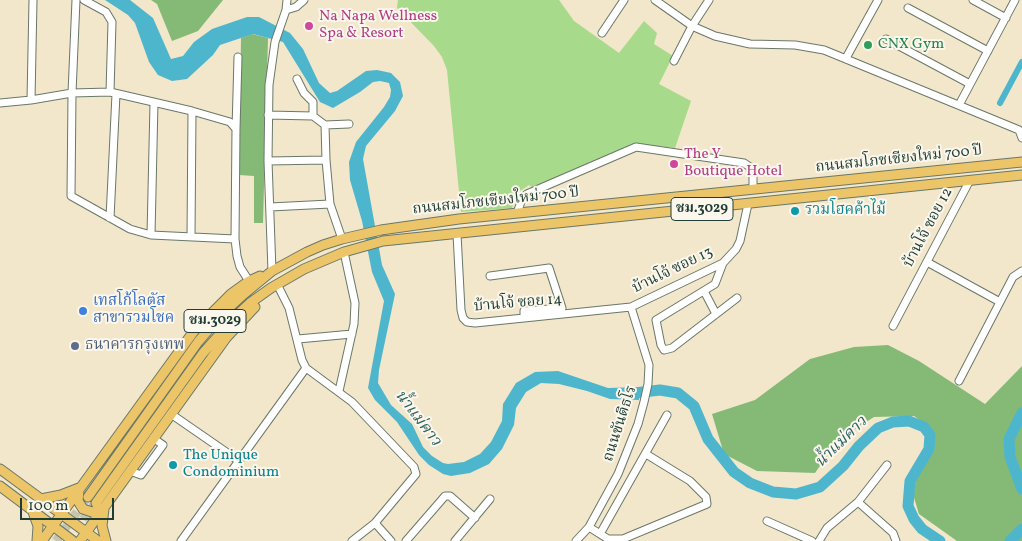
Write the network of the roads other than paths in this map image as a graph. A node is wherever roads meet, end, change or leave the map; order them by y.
1 (33, 0) edge
2 (76, 0) edge
3 (84, 0) edge
4 (287, 0) edge
5 (304, 0) edge
6 (624, 0) edge
7 (655, 0) edge
8 (709, 0) edge
9 (878, 0) edge
10 (973, 0) edge
11 (1015, 0) edge
12 (908, 8) dead end
13 (285, 13) junction
14 (1006, 18) junction
15 (692, 26) junction
16 (602, 33) dead end
17 (886, 39) dead end
18 (988, 51) junction
19 (238, 57) dead end
20 (846, 58) junction
21 (674, 61) dead end
22 (297, 78) dead end
23 (970, 84) junction
24 (72, 93) junction
25 (113, 93) junction
26 (31, 100) junction
27 (0, 103) edge
28 (154, 103) junction
29 (959, 105) junction
30 (192, 111) junction
31 (268, 115) junction
32 (313, 116) junction
33 (349, 124) dead end
34 (325, 125) junction
35 (236, 129) junction
36 (1022, 138) edge
37 (326, 160) junction
38 (268, 162) junction
39 (1022, 162) edge
40 (1022, 175) edge
41 (970, 180) junction
42 (753, 189) junction
43 (330, 204) junction
44 (748, 204) junction
45 (270, 207) junction
46 (518, 213) junction
47 (110, 218) junction
48 (457, 234) junction
49 (151, 236) junction
50 (191, 237) junction
51 (235, 239) junction
52 (342, 239) junction
53 (344, 252) junction
54 (927, 262) junction
55 (723, 263) junction
56 (1022, 271) edge
57 (272, 272) junction
58 (490, 276) dead end
59 (250, 281) junction
60 (274, 286) junction
61 (704, 290) junction
62 (737, 298) dead end
63 (1000, 302) junction
64 (631, 307) junction
65 (716, 314) junction
66 (524, 318) junction
67 (893, 326) dead end
68 (352, 334) junction
69 (298, 339) junction
70 (306, 368) junction
71 (959, 381) dead end
72 (339, 392) junction
73 (171, 414) junction
74 (667, 415) dead end
75 (646, 454) junction
76 (239, 461) junction
77 (887, 465) dead end
78 (0, 469) edge
79 (0, 486) edge
80 (80, 488) junction
81 (88, 497) tunnel mouth
82 (40, 499) junction
83 (490, 499) dead end
84 (858, 502) junction
85 (96, 503) tunnel mouth
86 (105, 506) junction
87 (32, 510) junction
88 (61, 514) junction
89 (474, 518) junction
90 (767, 521) dead end
91 (374, 522) junction
92 (53, 526) junction
93 (589, 527) junction
94 (86, 532) junction
95 (600, 534) junction
96 (37, 541) edge
97 (42, 541) edge
98 (73, 541) edge
99 (80, 541) edge
100 (98, 541) edge
101 (106, 541) edge
102 (181, 541) edge
103 (352, 541) edge
104 (391, 541) edge
105 (406, 541) edge
106 (455, 541) edge
107 (576, 541) edge
108 (812, 541) edge
109 (819, 541) edge
110 (896, 541) edge

1 - 26 street
2 - 24 street
3 - 25 street
4 - 13 street
5 - 13 street
6 - 16 street
7 - 15 street
8 - 15 street
9 - 20 street
10 - 14 street
11 - 14 street
12 - 18 street
13 - 31 street
14 - 18 street
15 - 20 street
15 - 21 street
17 - 23 street
18 - 23 street
19 - 35 street
20 - 29 street
22 - 32 street
23 - 29 street
24 - 25 street
24 - 26 street
24 - 47 street
25 - 28 street
25 - 47 street
26 - 27 street
28 - 30 street
28 - 49 street
29 - 36 street
30 - 35 street
30 - 50 street
31 - 32 street
31 - 38 street
32 - 34 street
33 - 34 street
34 - 37 street
35 - 51 street
37 - 38 street
37 - 43 street
38 - 45 street
39 - 42 main road, ถนนสมโภชเชียงใหม่ 700 ปี / ชม.3029
40 - 41 main road, ถนนสมโภชเชียงใหม่ 700 ปี / ชม.3029
41 - 44 main road, ถนนสมโภชเชียงใหม่ 700 ปี / ชม.3029
41 - 54 street, บ้านโจ้ ซอย 12
42 - 46 main road, ถนนสมโภชเชียงใหม่ 700 ปี / ชม.3029
42 - 46 street
43 - 45 street
43 - 52 street
44 - 48 main road, ถนนสมโภชเชียงใหม่ 700 ปี / ชม.3029
44 - 55 street, บ้านโจ้ ซอย 13
45 - 57 street
46 - 52 main road, ถนนสมโภชเชียงใหม่ 700 ปี / ชม.3029
47 - 49 street
48 - 53 main road, ถนนสมโภชเชียงใหม่ 700 ปี / ชม.3029
48 - 66 street, บ้านโจ้ ซอย 14
49 - 50 street
50 - 51 street
51 - 59 street
52 - 57 main road, ถนนสมโภชเชียงใหม่ 700 ปี / ชม.3029
53 - 60 main road, ถนนสมโภชเชียงใหม่ 700 ปี / ชม.3029
53 - 68 street
54 - 63 street
54 - 67 street, บ้านโจ้ ซอย 12
55 - 61 street
55 - 64 street, บ้านโจ้ ซอย 13
56 - 63 street
57 - 59 main road
57 - 81 main road, ถนนสมโภชเชียงใหม่ 700 ปี / ชม.3029
58 - 66 street
59 - 80 main road
60 - 69 street
60 - 73 main road
60 - 85 main road, ถนนสมโภชเชียงใหม่ 700 ปี / ชม.3029
61 - 65 street
61 - 65 street
62 - 65 street
63 - 71 street
64 - 66 street, บ้านโจ้ ซอย 14
64 - 93 street, ถนนขันติธโร
68 - 69 street
68 - 72 street
69 - 70 street
70 - 72 street
70 - 76 street
72 - 91 street
73 - 76 street
73 - 86 main road
74 - 75 street
75 - 95 street
75 - 95 street
76 - 102 street
77 - 84 street
78 - 82 main road
79 - 87 main road
80 - 82 main road
80 - 86 main road
80 - 88 main road
82 - 88 main road
83 - 89 street
84 - 109 street
84 - 110 street
86 - 94 main road
86 - 101 main road
87 - 92 main road
87 - 96 main road
88 - 92 main road
88 - 94 main road
89 - 105 street
89 - 106 street
90 - 108 street
91 - 103 street
91 - 104 street
92 - 97 main road
92 - 98 main road
93 - 95 street
93 - 107 street, ถนนขันติธโร
94 - 99 main road
94 - 100 main road

